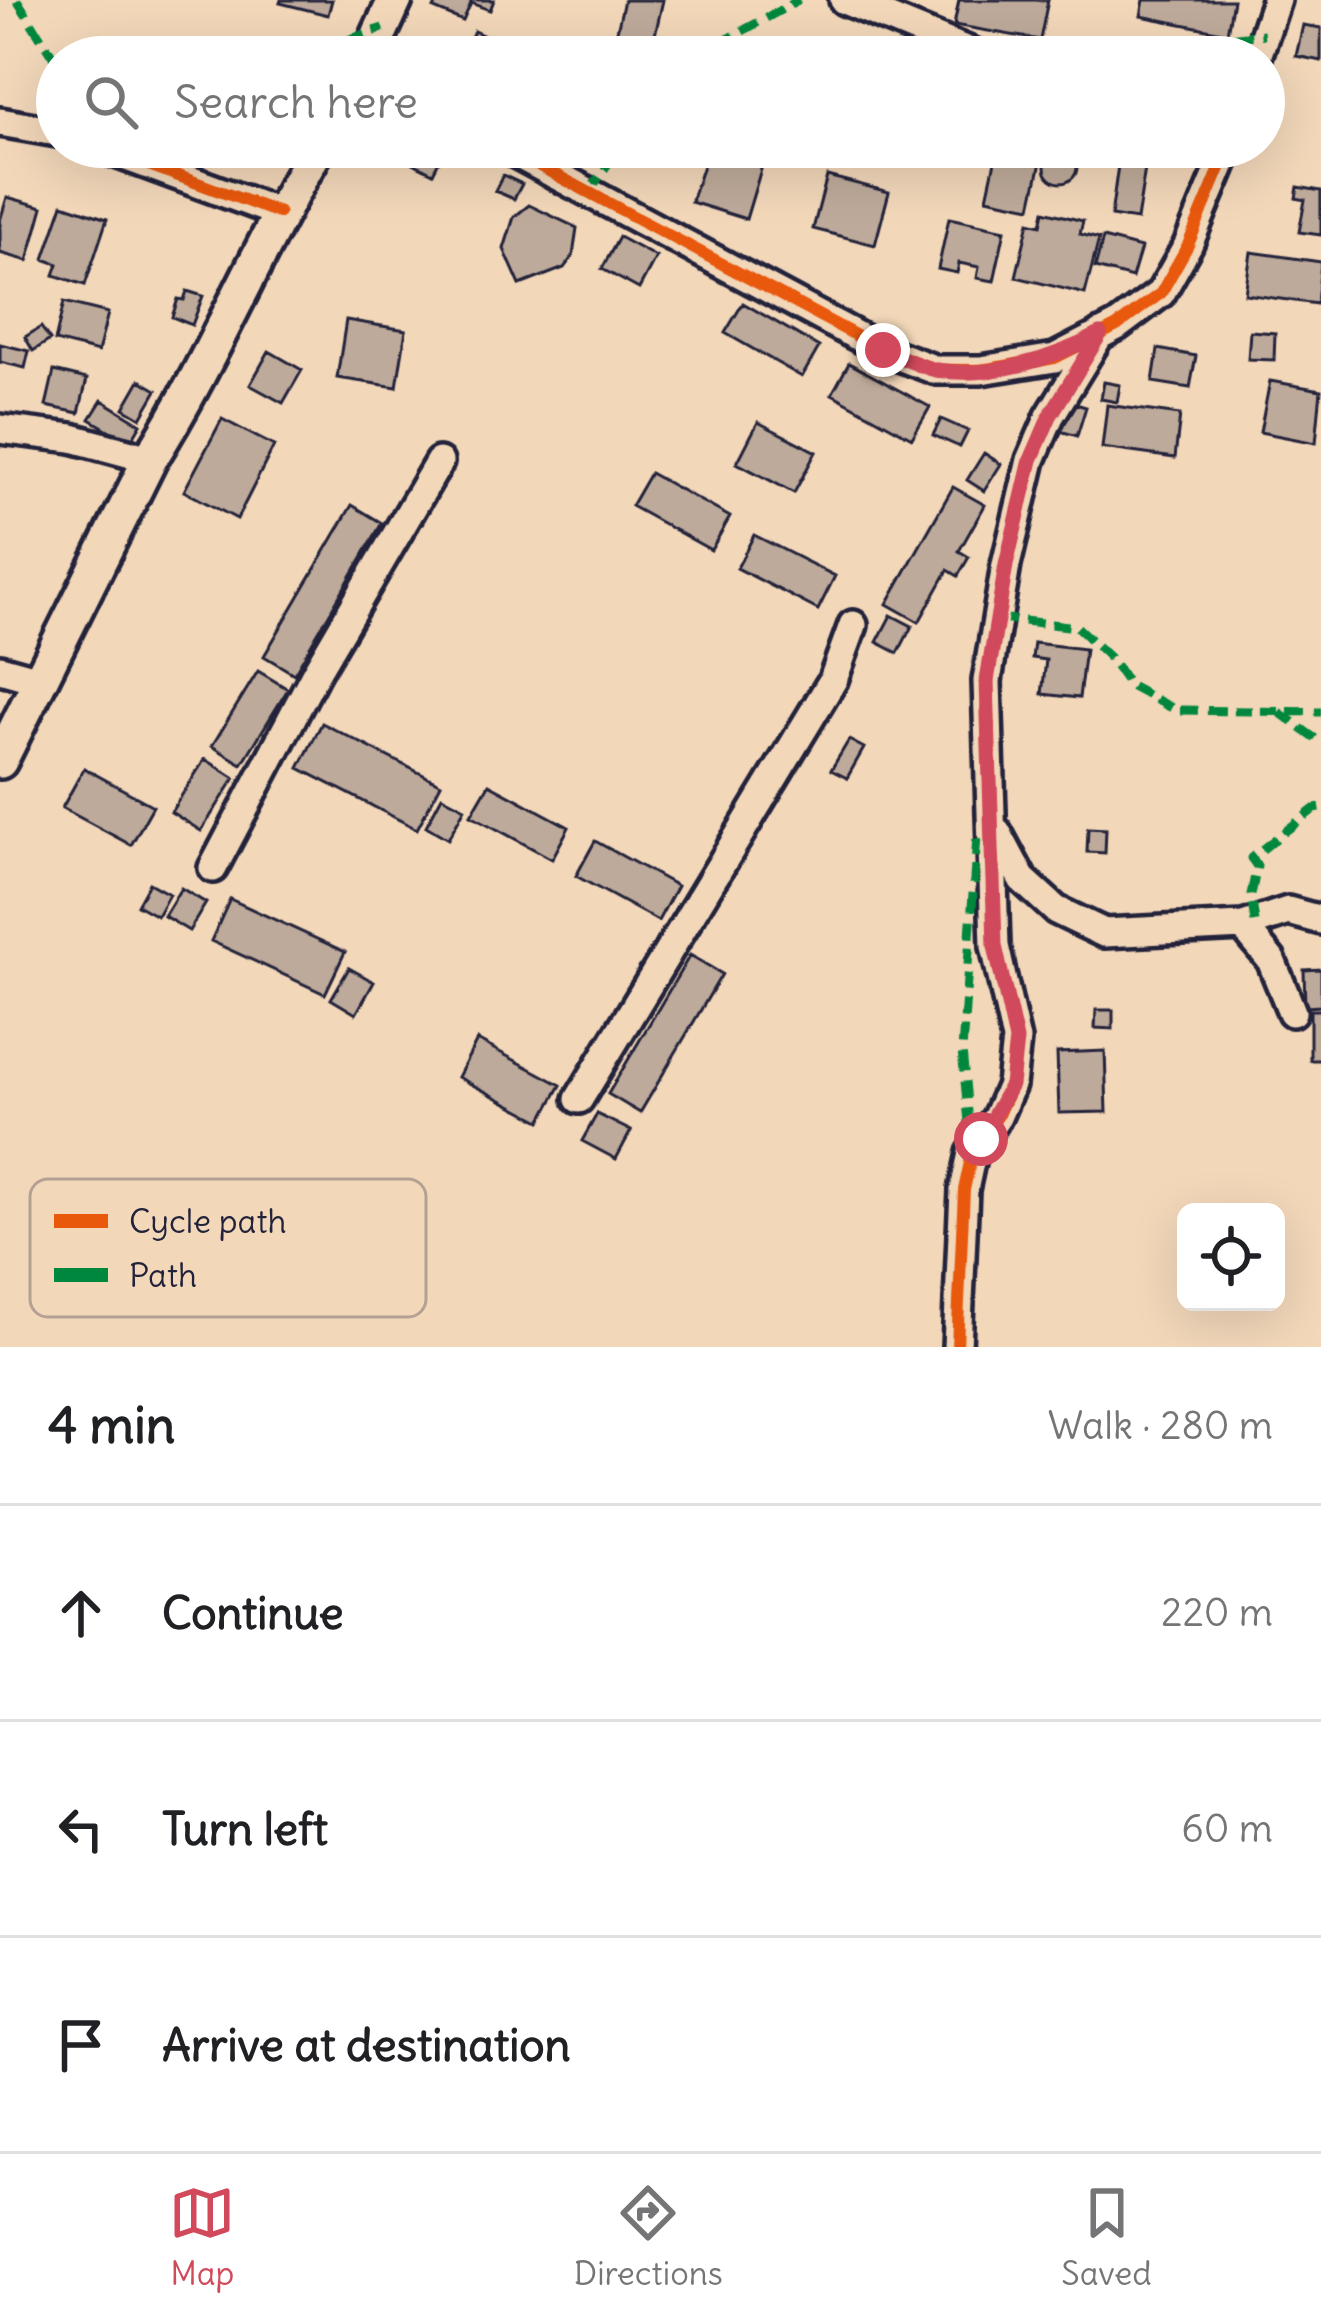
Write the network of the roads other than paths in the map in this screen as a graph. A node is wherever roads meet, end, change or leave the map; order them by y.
1 (395, 0) edge
2 (844, 0) edge
3 (1276, 0) edge
4 (379, 36) edge
5 (931, 36) edge
6 (1264, 36) edge
7 (0, 122) edge
8 (36, 128) edge
9 (157, 168) edge
10 (306, 168) edge
11 (543, 168) edge
12 (1220, 168) edge
13 (279, 213) junction
14 (1100, 334) junction
15 (0, 429) edge
16 (150, 459) junction
17 (439, 462) dead end
18 (853, 626) dead end
19 (0, 669) edge
20 (43, 680) junction
21 (0, 761) edge
22 (992, 822) junction
23 (212, 868) dead end
24 (1321, 920) edge
25 (1244, 926) junction
26 (1292, 1012) dead end
27 (579, 1100) dead end
28 (957, 1347) edge

1 - 4 main road
2 - 5 street
3 - 6 street
7 - 8 street
9 - 13 street
10 - 13 main road
11 - 14 street
12 - 14 street
13 - 16 main road
14 - 22 street
15 - 16 street
16 - 20 main road
17 - 23 street
18 - 27 street
19 - 20 street
20 - 21 main road
22 - 25 street
22 - 28 street
24 - 25 street
25 - 26 street

